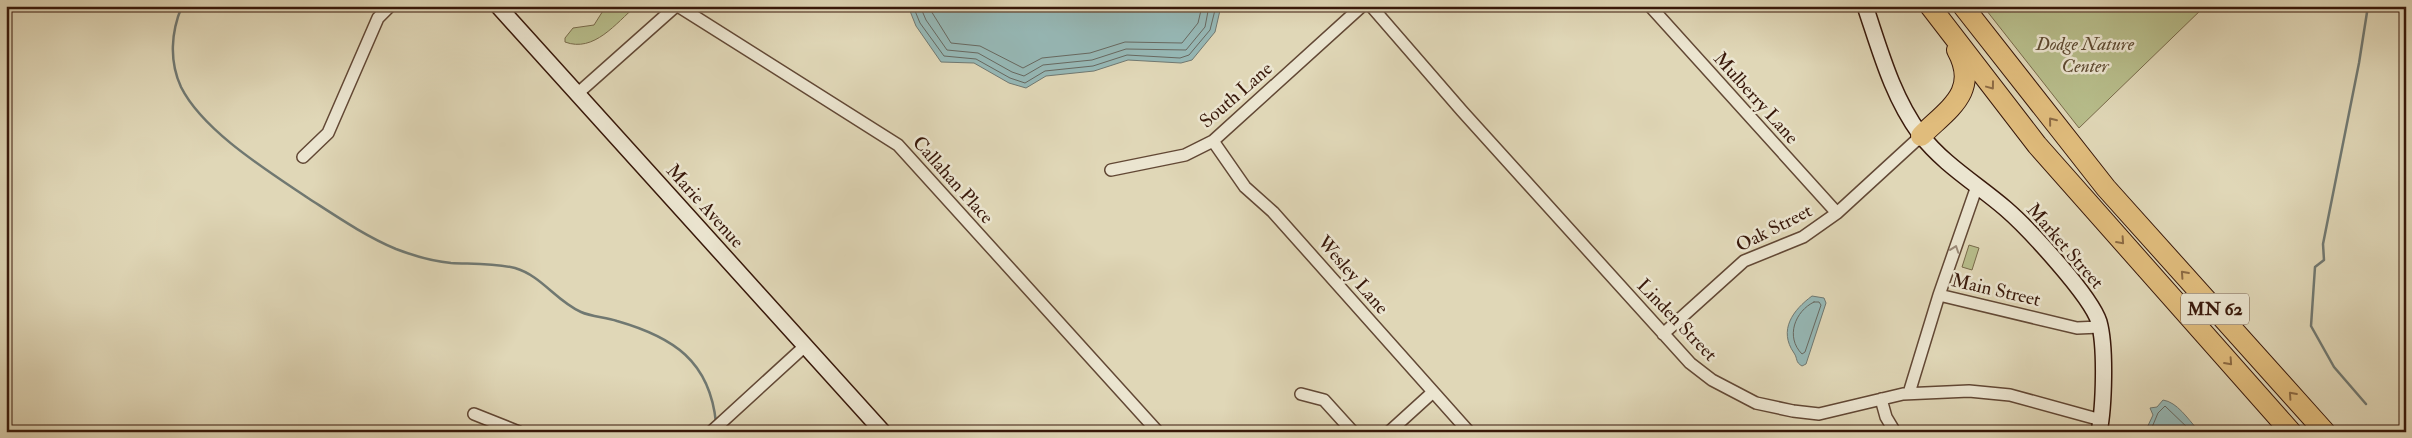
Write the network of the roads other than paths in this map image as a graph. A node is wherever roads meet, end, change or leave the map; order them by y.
1 (390, 6) edge
2 (498, 6) edge
3 (677, 6) edge
4 (1362, 6) edge
5 (1371, 6) edge
6 (1650, 6) edge
7 (1864, 6) edge
8 (1963, 6) edge
9 (1935, 13) edge
10 (577, 94) junction
11 (1921, 136) junction
12 (1213, 141) junction
13 (303, 157) dead end
14 (1111, 170) dead end
15 (1977, 186) junction
16 (1837, 213) junction
17 (1939, 295) junction
18 (2100, 327) junction
19 (1662, 334) junction
20 (806, 346) junction
21 (1433, 392) junction
22 (1909, 393) junction
23 (1301, 394) dead end
24 (1881, 399) junction
25 (474, 414) dead end
26 (2103, 428) edge
27 (2287, 430) edge
28 (519, 432) edge
29 (711, 432) edge
30 (883, 432) edge
31 (1158, 432) edge
32 (1353, 432) edge
33 (1389, 432) edge
34 (1469, 432) edge
35 (1896, 432) edge
36 (2325, 432) edge

1 - 13 street
2 - 10 street, Marie Avenue
3 - 10 street, Callahan Place
3 - 31 street, Callahan Place
4 - 12 street, South Lane
5 - 19 street, Linden Street
6 - 16 street, Mulberry Lane
7 - 11 street, Market Street
36 -> 8 highway, MN 62
9 - 11 highway
9 -> 27 highway, MN 62
10 - 20 street, Marie Avenue
11 - 15 street, Market Street
11 - 16 street, Oak Street
12 - 14 street, South Lane
12 - 21 street, Wesley Lane
17 -> 15 street, Main Street
15 - 18 street, Market Street
16 - 19 street, Oak Street
17 - 18 street, Main Street
17 - 22 street
18 - 26 street, Market Street
19 - 24 street, Linden Street
20 - 29 street
20 - 30 street, Marie Avenue
21 - 33 street
21 - 34 street, Wesley Lane
22 - 24 street, Linden Street
22 - 26 street, Linden Street
23 - 32 street
24 - 35 street
25 - 28 street

